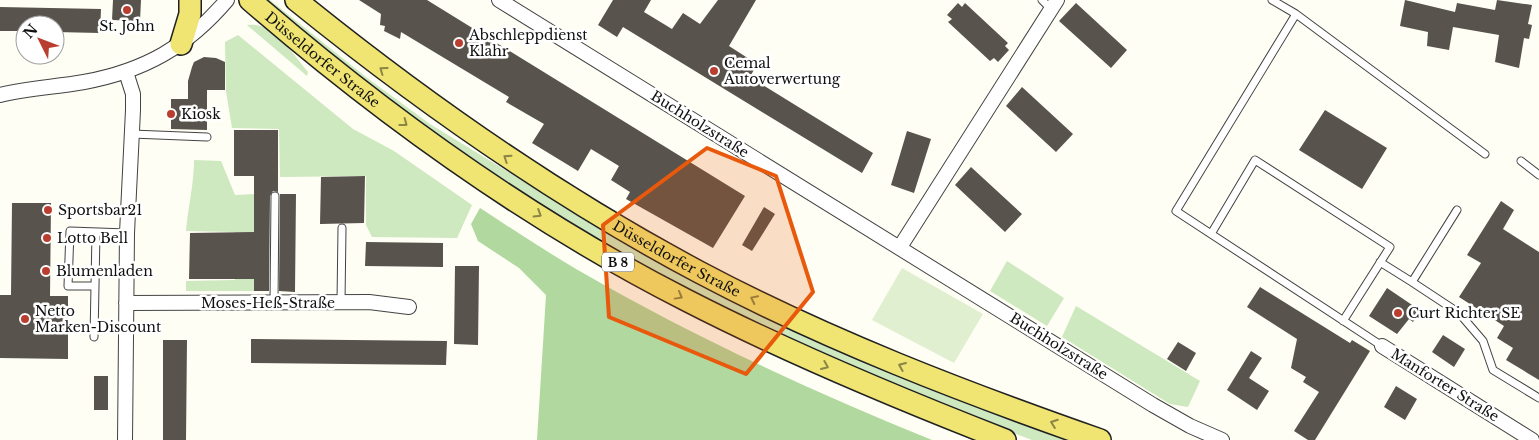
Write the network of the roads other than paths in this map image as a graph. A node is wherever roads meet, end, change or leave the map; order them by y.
1 (190, 0) edge
2 (227, 0) edge
3 (250, 0) edge
4 (296, 0) edge
5 (499, 0) edge
6 (1272, 0) edge
7 (1050, 3) edge
8 (1296, 14) junction
9 (181, 44) junction
10 (126, 72) junction
11 (0, 95) edge
12 (132, 134) junction
13 (207, 137) dead end
14 (1485, 154) dead end
15 (1521, 161) dead end
16 (1539, 174) edge
17 (275, 196) dead end
18 (1456, 210) dead end
19 (342, 228) dead end
20 (96, 232) junction
21 (127, 234) junction
22 (1211, 234) junction
23 (900, 247) junction
24 (1380, 262) junction
25 (1412, 282) junction
26 (95, 286) junction
27 (341, 302) junction
28 (274, 303) junction
29 (126, 304) junction
30 (409, 307) dead end
31 (1343, 321) junction
32 (94, 337) dead end
33 (1382, 346) joint
34 (1539, 398) edge
35 (125, 440) edge
36 (1005, 440) edge
37 (1100, 440) edge
38 (1222, 440) edge
39 (1532, 440) edge

1 - 9 main road
2 - 9 street
3 -> 36 main road, Düsseldorfer Straße / B 8
37 -> 4 main road, Düsseldorfer Straße / B 8
5 - 23 street, Buchholzstraße
6 - 8 lane
7 - 23 street
8 - 14 lane
8 - 22 lane
9 - 10 street
10 - 11 street
10 - 12 street
12 - 13 lane
12 - 21 street
15 - 16 lane
17 - 28 lane
18 - 25 lane
19 - 27 lane
20 - 21 lane
20 - 26 lane
20 - 26 lane
21 - 29 street
22 - 24 lane
22 - 31 lane
23 - 38 street, Buchholzstraße
24 - 25 lane
24 - 31 lane
25 - 34 lane
26 - 32 lane
27 - 28 street, Moses-Heß-Straße
27 - 30 street, Moses-Heß-Straße
28 - 29 street, Moses-Heß-Straße
29 - 35 street
31 - 33 lane
33 - 39 street, Manforter Straße

